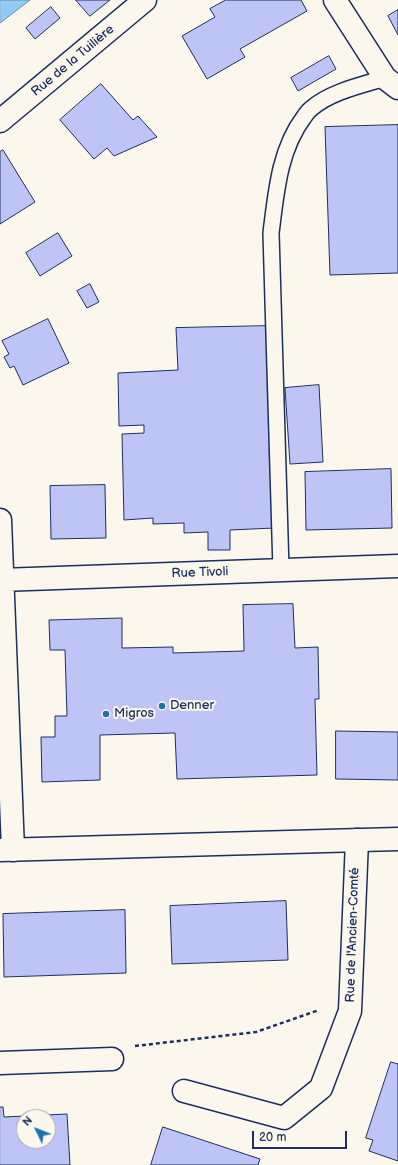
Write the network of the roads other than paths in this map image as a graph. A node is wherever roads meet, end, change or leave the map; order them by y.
1 (145, 0) edge
2 (334, 0) edge
3 (391, 83) edge
4 (0, 121) edge
5 (0, 520) edge
6 (398, 566) edge
7 (281, 570) junction
8 (1, 580) edge
9 (398, 839) edge
10 (356, 840) junction
11 (6, 850) edge
12 (112, 1059) road end
13 (0, 1063) edge
14 (184, 1091) dead end

1 - 4 street, Rue de la Tuilière
2 - 3 street
3 - 7 lane
5 - 8 street
6 - 7 street, Rue Tivoli
7 - 8 street, Rue Tivoli
8 - 11 street
9 - 10 street
10 - 11 street
10 - 14 street, Rue de l'Ancien-Comté
12 - 13 street

